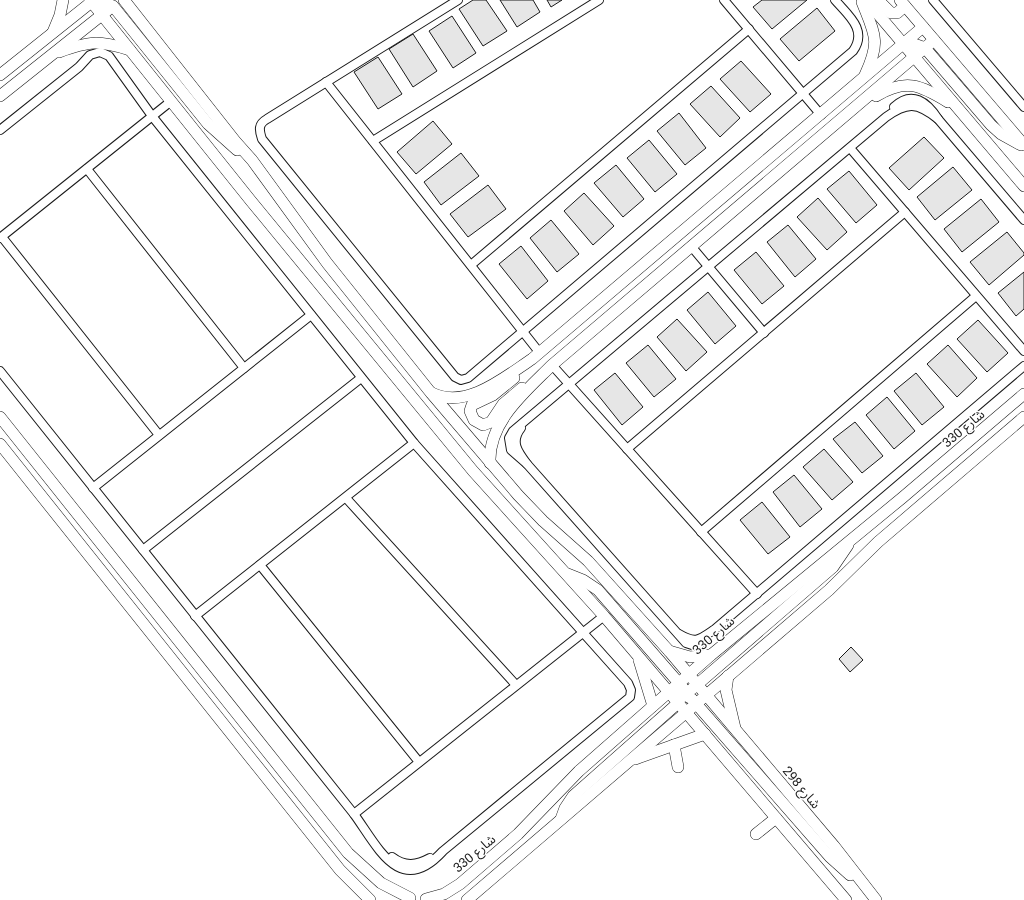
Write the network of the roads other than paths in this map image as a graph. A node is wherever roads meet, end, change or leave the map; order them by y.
1 (63, 0) edge
2 (458, 0) edge
3 (599, 0) edge
4 (724, 0) edge
5 (835, 0) edge
6 (861, 0) edge
7 (866, 0) edge
8 (878, 0) edge
9 (933, 0) edge
10 (92, 1) edge
11 (119, 2) edge
12 (903, 3) edge
13 (102, 15) junction
14 (923, 27) junction
15 (749, 29) junction
16 (53, 32) junction
17 (934, 40) junction
18 (904, 45) junction
19 (925, 48) junction
20 (130, 50) junction
21 (51, 55) junction
22 (914, 57) junction
23 (0, 75) edge
24 (864, 79) junction
25 (326, 82) junction
26 (803, 93) junction
27 (0, 96) edge
28 (170, 102) junction
29 (1024, 107) edge
30 (957, 108) junction
31 (853, 110) junction
32 (821, 115) junction
33 (152, 116) junction
34 (0, 130) edge
35 (373, 141) junction
36 (1024, 145) edge
37 (850, 148) junction
38 (87, 169) junction
39 (1024, 186) edge
40 (905, 212) junction
41 (1024, 220) edge
42 (1, 238) edge
43 (691, 246) junction
44 (471, 265) junction
45 (708, 268) junction
46 (976, 296) junction
47 (311, 315) junction
48 (523, 331) junction
49 (764, 333) junction
50 (1024, 351) edge
51 (536, 355) junction
52 (552, 365) junction
53 (1024, 366) edge
54 (244, 368) junction
55 (0, 371) edge
56 (361, 378) junction
57 (570, 385) junction
58 (431, 393) junction
59 (1024, 394) edge
60 (0, 417) edge
61 (1024, 417) edge
62 (159, 435) junction
63 (414, 443) junction
64 (0, 444) edge
65 (627, 449) junction
66 (490, 463) junction
67 (93, 488) junction
68 (346, 498) junction
69 (701, 532) junction
70 (852, 538) junction
71 (142, 550) junction
72 (260, 565) junction
73 (566, 573) junction
74 (757, 594) junction
75 (196, 616) junction
76 (604, 616) junction
77 (582, 632) junction
78 (669, 651) junction
79 (711, 655) junction
80 (638, 656) junction
81 (689, 675) junction
82 (728, 676) junction
83 (516, 685) junction
84 (669, 692) junction
85 (687, 693) junction
86 (705, 695) junction
87 (653, 706) junction
88 (686, 712) junction
89 (736, 731) junction
90 (705, 734) junction
91 (674, 745) junction
92 (629, 761) junction
93 (419, 762) junction
94 (678, 767) dead end
95 (354, 814) junction
96 (776, 818) junction
97 (561, 820) junction
98 (756, 834) dead end
99 (865, 887) junction
100 (407, 899) edge
101 (427, 899) edge
102 (370, 900) edge
103 (467, 900) edge
104 (846, 900) edge
105 (876, 900) edge

1 - 16 street
2 - 25 street
3 - 35 street
4 - 15 street
5 - 26 street
6 - 24 street
7 - 18 street
8 - 12 street
9 - 29 street
10 - 11 street
10 - 13 street
10 - 16 street
11 - 13 street
11 - 58 street
12 - 14 street
13 - 20 street
13 - 21 street
14 - 17 street
14 - 18 street
15 - 26 street
15 - 44 street
16 - 23 street
17 - 19 street
17 - 36 street
18 - 19 street
18 - 22 street
18 - 24 street
19 - 22 street
19 - 36 street
20 - 21 street
20 - 28 street
21 - 27 street
22 - 30 street
22 - 31 street
24 - 32 street
25 - 35 street
25 - 48 street
26 - 32 street
26 - 48 street
28 - 33 street
28 - 73 street
30 - 31 street
30 - 39 street
31 - 43 street
32 - 51 street
33 - 34 street
33 - 38 street
33 - 47 street
35 - 44 street
37 - 40 street
37 - 41 street
37 - 45 street
38 - 42 street
38 - 54 street
40 - 46 street
40 - 49 street
42 - 62 street
43 - 45 street
43 - 52 street
44 - 48 street
45 - 49 street
45 - 57 street
46 - 50 street
46 - 69 street
47 - 54 street
47 - 56 street
48 - 51 street
49 - 65 street
51 - 52 street
51 - 58 street
52 - 57 street
52 - 66 street
53 - 74 street
54 - 62 street
55 - 67 street
56 - 63 street
56 - 71 street
57 - 65 street
57 - 74 street
58 - 66 street
59 - 70 street, شارع 330
60 - 100 street
61 - 82 street, شارع 330
62 - 67 street
63 - 68 street
63 - 77 street
64 - 102 street
65 - 69 street
66 - 78 street
67 - 71 street
68 - 72 street
68 - 83 street
69 - 74 street
70 - 79 street, شارع 330
70 - 85 street
71 - 75 street
72 - 75 street
72 - 93 street
73 - 76 street
73 - 85 street
75 - 95 street
76 - 77 street
76 - 80 street
77 - 83 street
77 - 95 street
78 - 79 street
78 - 81 street
79 - 81 street, شارع 330
80 - 84 street
80 - 87 street
81 - 85 street
82 - 86 street, شارع 330
82 - 89 street
83 - 93 street
84 - 85 street, شارع 330
84 - 87 street, شارع 330
85 - 86 street, شارع 330
85 - 88 street, شارع 330
85 - 97 street
85 - 99 street
86 - 89 street, شارع 298
87 - 101 street, شارع 330
88 - 90 street
88 - 92 street, شارع 330
89 - 99 street, شارع 298
90 - 91 street
90 - 96 street
91 - 92 street
91 - 94 street
92 - 97 street, شارع 330
93 - 95 street
96 - 98 street
96 - 104 street
97 - 103 street, شارع 330
99 - 105 street, شارع 298
100 - 101 street

